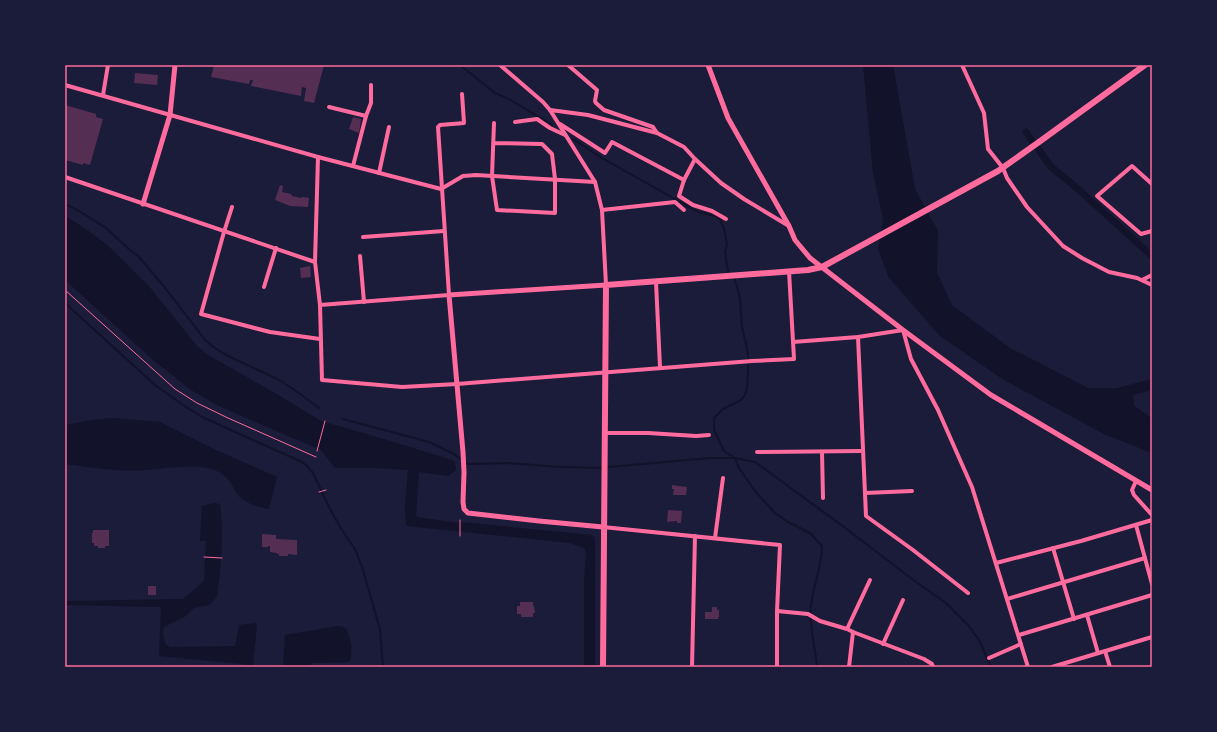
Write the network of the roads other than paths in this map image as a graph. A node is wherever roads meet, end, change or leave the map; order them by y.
1 (108, 65) edge
2 (175, 65) edge
3 (502, 65) edge
4 (568, 65) edge
5 (708, 65) edge
6 (962, 65) edge
7 (1145, 65) edge
8 (65, 85) edge
9 (371, 85) dead end
10 (462, 94) dead end
11 (103, 95) junction
12 (329, 107) dead end
13 (550, 110) junction
14 (170, 115) junction
15 (366, 116) junction
16 (494, 122) dead end
17 (515, 122) dead end
18 (558, 123) junction
19 (389, 126) dead end
20 (657, 133) junction
21 (565, 135) junction
22 (493, 143) junction
23 (318, 157) junction
24 (695, 159) junction
25 (353, 166) junction
26 (1000, 170) junction
27 (379, 173) junction
28 (492, 176) junction
29 (65, 177) edge
30 (555, 179) junction
31 (684, 180) junction
32 (595, 182) junction
33 (1152, 184) edge
34 (442, 189) junction
35 (143, 204) junction
36 (232, 207) dead end
37 (602, 210) junction
38 (684, 210) dead end
39 (726, 219) dead end
40 (789, 226) junction
41 (444, 231) junction
42 (1152, 231) edge
43 (224, 232) junction
44 (363, 237) dead end
45 (276, 248) junction
46 (360, 256) dead end
47 (315, 262) junction
48 (822, 266) junction
49 (789, 271) junction
50 (1152, 275) edge
51 (1142, 280) junction
52 (656, 282) junction
53 (606, 285) junction
54 (1152, 285) edge
55 (264, 287) dead end
56 (449, 295) junction
57 (364, 302) junction
58 (320, 305) junction
59 (904, 330) junction
60 (858, 337) junction
61 (320, 339) junction
62 (793, 342) junction
63 (660, 367) junction
64 (604, 371) junction
65 (457, 384) junction
66 (604, 433) junction
67 (709, 435) dead end
68 (862, 451) junction
69 (757, 452) dead end
70 (822, 452) junction
71 (723, 478) dead end
72 (1136, 481) junction
73 (1152, 490) edge
74 (912, 491) dead end
75 (865, 493) junction
76 (823, 498) dead end
77 (1152, 515) edge
78 (1152, 520) edge
79 (1136, 525) junction
80 (603, 528) junction
81 (695, 536) junction
82 (715, 538) junction
83 (1053, 548) junction
84 (1144, 558) junction
85 (996, 563) junction
86 (870, 580) dead end
87 (1063, 582) junction
88 (1152, 584) edge
89 (968, 593) dead end
90 (1152, 595) edge
91 (903, 600) dead end
92 (1008, 600) junction
93 (778, 611) junction
94 (1087, 615) junction
95 (1074, 619) junction
96 (847, 629) junction
97 (853, 632) junction
98 (1019, 635) junction
99 (1152, 637) edge
100 (883, 644) junction
101 (1021, 644) junction
102 (1105, 651) junction
103 (1098, 653) junction
104 (988, 658) dead end
105 (603, 667) edge
106 (692, 667) edge
107 (777, 667) edge
108 (848, 667) edge
109 (933, 667) edge
110 (1028, 667) edge
111 (1052, 667) edge
112 (1110, 667) edge

1 - 11 street
2 - 14 street
3 - 13 street
4 - 20 street
5 - 40 street
6 - 26 street
7 - 26 main road
8 - 11 street
9 - 15 street
10 - 34 street
11 - 14 street
12 - 15 street
13 - 18 street
13 - 20 street
14 - 23 street
14 - 35 street
15 - 25 street
16 - 22 street
17 - 21 street
18 - 21 street
18 - 31 street
19 - 27 street
20 - 24 street
21 - 32 street
22 - 28 street
22 - 30 street
23 - 25 street
23 - 47 street
24 - 31 street
24 - 40 street
25 - 27 street
26 - 48 main road
26 - 51 street
27 - 34 street
28 - 30 street
28 - 30 street
28 - 34 street
29 - 35 street
30 - 32 street
31 - 39 street
32 - 37 street
33 - 42 street
34 - 41 street
35 - 43 street
36 - 43 street
37 - 38 street
37 - 53 street
40 - 48 street
41 - 44 street
41 - 56 street
43 - 45 street
43 - 61 street
45 - 47 street
45 - 55 street
46 - 57 street
47 - 58 street
48 - 49 main road
48 - 59 street
49 - 52 main road
49 - 62 street
50 - 51 street
51 - 54 street
52 - 53 main road
52 - 63 street
53 - 56 street
53 - 64 main road
56 - 57 street
56 - 65 street
57 - 58 street
58 - 61 street
59 - 60 street
59 - 72 street
59 - 85 street
60 - 62 street
60 - 68 street
61 - 65 street
62 - 63 street
63 - 64 street
64 - 65 street
64 - 66 main road
65 - 80 street
66 - 67 street
66 - 80 main road
68 - 70 street
68 - 75 street
69 - 70 street
70 - 76 street
71 - 82 street
72 - 73 street
72 - 77 street
74 - 75 street
75 - 89 street
78 - 79 street
79 - 83 street
79 - 84 street
80 - 81 street
80 - 105 main road
81 - 82 street
81 - 106 street
82 - 93 street
83 - 85 street
83 - 87 street
84 - 87 street
84 - 88 street
85 - 92 street
86 - 96 street
87 - 92 street
87 - 95 street
90 - 94 street
91 - 100 street
92 - 98 street
93 - 96 street
93 - 107 street
94 - 95 street
94 - 103 street
95 - 98 street
96 - 97 street
97 - 100 street
97 - 108 street
98 - 101 street
99 - 102 street
100 - 109 street
101 - 104 street
101 - 110 street
102 - 103 street
102 - 112 street
103 - 111 street

